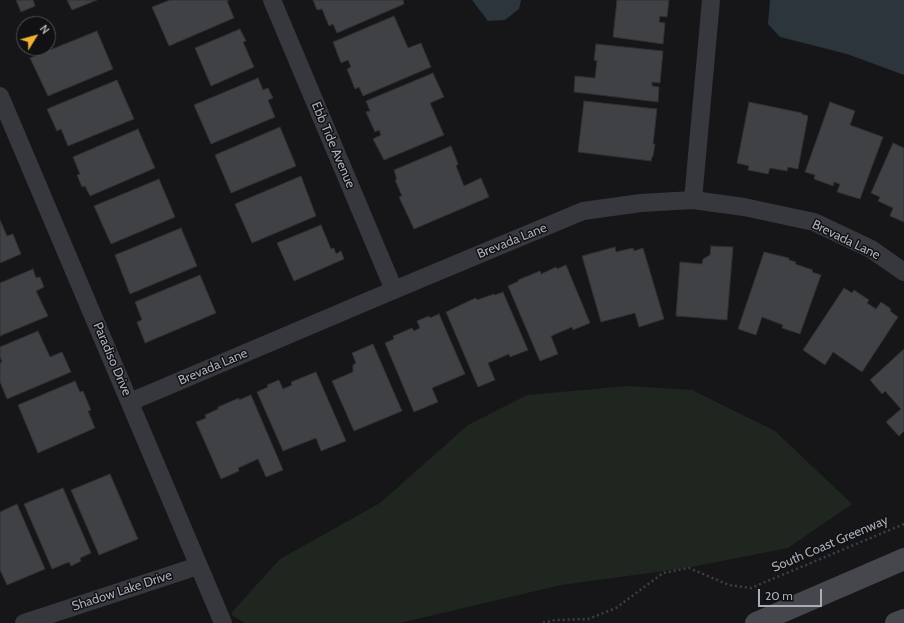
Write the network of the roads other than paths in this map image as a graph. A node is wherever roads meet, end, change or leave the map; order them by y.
1 (272, 0) edge
2 (711, 0) edge
3 (0, 96) edge
4 (694, 200) junction
5 (904, 272) edge
6 (394, 290) junction
7 (130, 402) junction
8 (904, 559) edge
9 (198, 566) junction
10 (904, 620) edge
11 (24, 623) edge
12 (222, 623) edge
13 (756, 623) edge
14 (896, 623) edge

1 - 6 street, Ebb Tide Avenue
2 - 4 street
3 - 7 street, Paradiso Drive
4 - 5 street, Brevada Lane
4 - 6 street, Brevada Lane
6 - 7 street, Brevada Lane
7 - 9 street, Paradiso Drive
8 - 13 street
9 - 11 street, Shadow Lake Drive
9 - 12 street, Paradiso Drive
10 - 14 street

